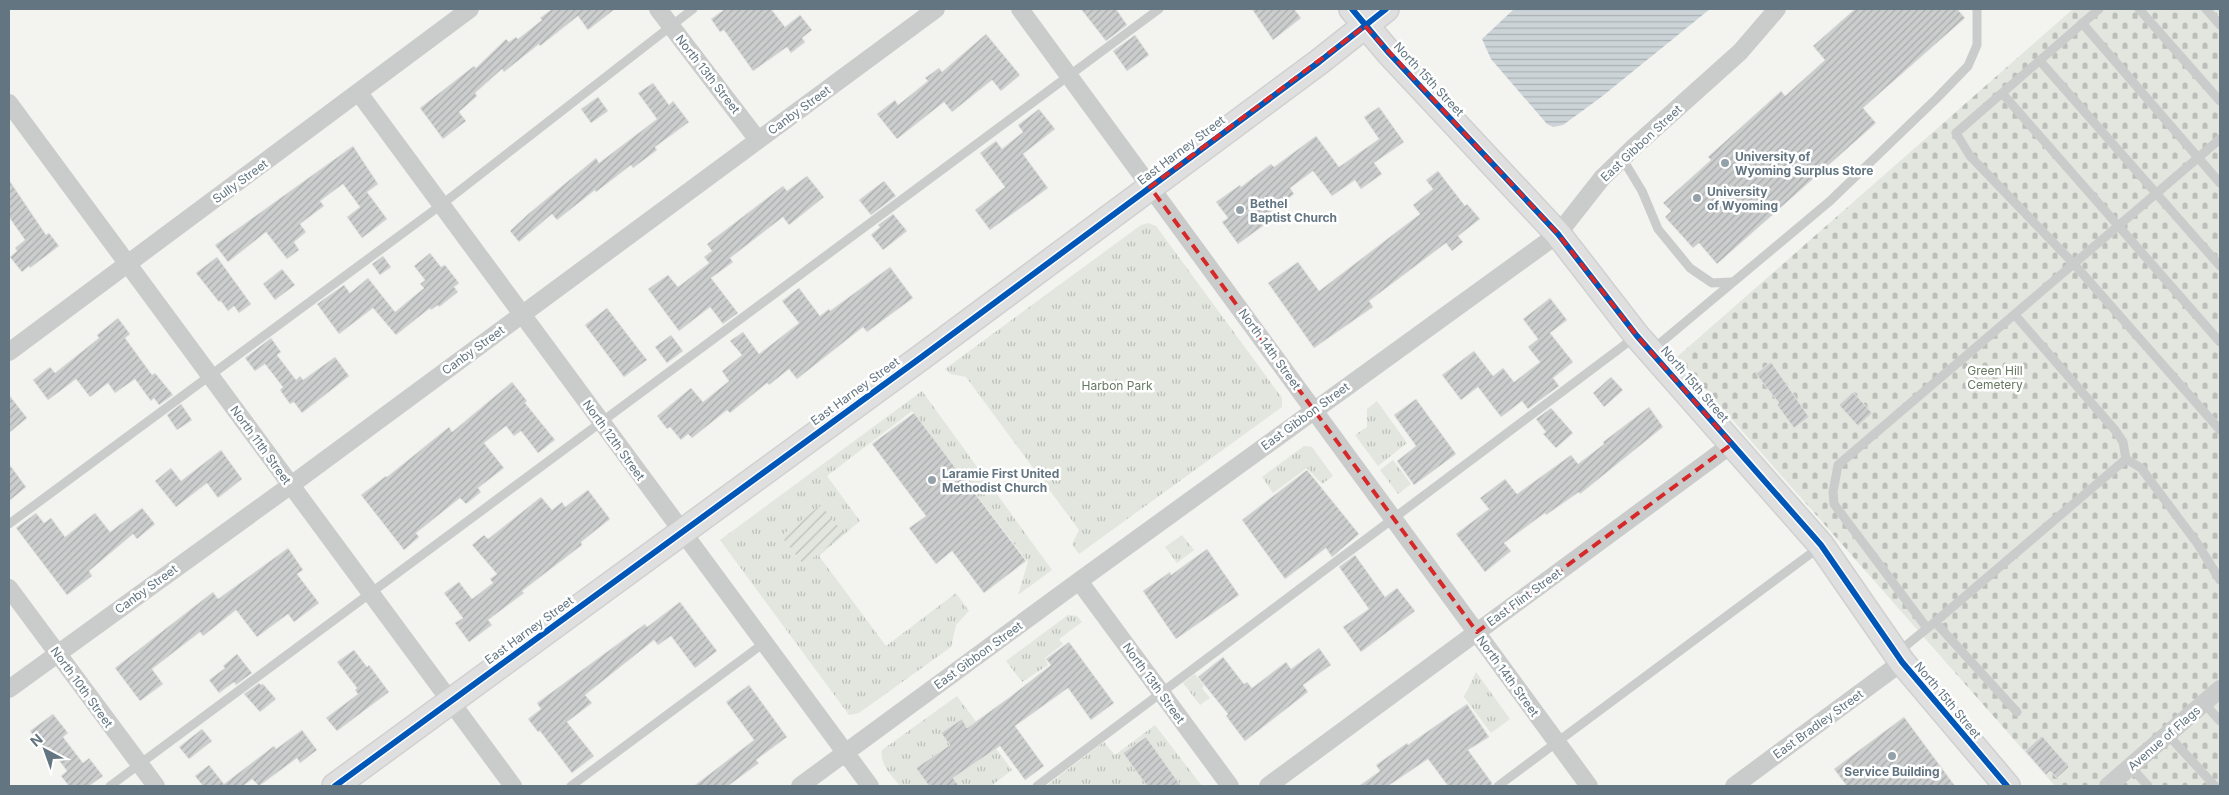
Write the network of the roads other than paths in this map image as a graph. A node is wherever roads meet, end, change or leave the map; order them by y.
1 (470, 9) edge
2 (658, 9) edge
3 (694, 9) edge
4 (936, 9) edge
5 (1020, 9) edge
6 (1158, 9) edge
7 (1386, 9) edge
8 (1777, 9) edge
9 (1977, 9) edge
10 (2099, 9) edge
11 (2139, 9) edge
12 (2206, 9) edge
13 (1358, 17) edge
14 (2082, 24) junction
15 (2220, 25) edge
16 (670, 26) junction
17 (2040, 60) junction
18 (1069, 75) junction
19 (359, 93) junction
20 (2002, 93) junction
21 (2220, 101) edge
22 (9, 103) edge
23 (758, 140) junction
24 (2220, 140) edge
25 (1622, 158) junction
26 (2199, 158) junction
27 (2220, 183) edge
28 (1150, 188) junction
29 (2157, 194) junction
30 (441, 205) junction
31 (2119, 226) junction
32 (1558, 234) junction
33 (127, 264) junction
34 (2074, 264) junction
35 (2220, 266) edge
36 (1732, 282) junction
37 (522, 314) junction
38 (2015, 315) junction
39 (2220, 342) edge
40 (1644, 343) junction
41 (11, 347) edge
42 (210, 376) junction
43 (1314, 410) junction
44 (601, 422) junction
45 (2220, 430) edge
46 (1732, 444) junction
47 (2126, 459) junction
48 (290, 485) junction
49 (1394, 519) junction
50 (9, 524) edge
51 (682, 531) junction
52 (1821, 545) junction
53 (2220, 580) edge
54 (1078, 581) junction
55 (9, 588) edge
56 (370, 593) junction
57 (1931, 625) junction
58 (1477, 632) junction
59 (764, 643) junction
60 (58, 654) junction
61 (1899, 658) junction
62 (9, 689) edge
63 (2220, 689) edge
64 (1162, 693) junction
65 (450, 701) junction
66 (2204, 704) junction
67 (2017, 712) dead end
68 (2220, 721) edge
69 (2168, 735) junction
70 (1558, 743) junction
71 (845, 753) junction
72 (139, 764) junction
73 (2131, 767) junction
74 (110, 786) edge
75 (156, 786) edge
76 (335, 786) edge
77 (513, 786) edge
78 (571, 786) edge
79 (800, 786) edge
80 (870, 786) edge
81 (1037, 786) edge
82 (1230, 786) edge
83 (1268, 786) edge
84 (1498, 786) edge
85 (1589, 786) edge
86 (1734, 786) edge
87 (2007, 786) edge
88 (2108, 786) edge
89 (2148, 786) edge
90 (2215, 786) edge

1 - 19 street, Sully Street
2 - 16 street, North 13th Street
3 - 16 lane
4 - 23 street, Canby Street
5 - 18 street, North 14th Street
6 - 18 lane
7 - 13 main road, East Harney Street
8 - 25 street, East Gibbon Street
9 - 36 lane
10 - 14 lane
11 - 21 lane
12 - 15 lane
13 - 28 main road, East Harney Street
13 - 32 main road, North 15th Street
14 - 17 lane
14 - 26 lane
16 - 23 street, North 13th Street
16 - 30 lane
17 - 20 lane
17 - 29 lane
18 - 28 street, North 14th Street
18 - 44 lane
19 - 30 street, North 12th Street
19 - 33 street, Sully Street
20 - 31 lane
20 - 34 lane
22 - 33 street, North 11th Street
23 - 37 street, Canby Street
24 - 26 lane
25 - 32 street, East Gibbon Street
25 - 36 lane
26 - 27 lane
26 - 29 lane
28 - 43 street, North 14th Street
28 - 51 main road, East Harney Street
29 - 31 lane
29 - 35 lane
30 - 37 street, North 12th Street
30 - 42 lane
31 - 34 lane
31 - 39 lane
32 - 40 main road, North 15th Street
32 - 43 street, East Gibbon Street
33 - 41 street, Sully Street
33 - 42 street, North 11th Street
34 - 38 lane
34 - 45 lane
36 - 40 lane
37 - 44 street, North 12th Street
37 - 48 street, Canby Street
38 - 47 lane
38 - 57 lane
40 - 46 main road, North 15th Street
40 - 49 lane
42 - 48 street, North 11th Street
42 - 50 lane
43 - 49 street, North 14th Street
43 - 54 street, East Gibbon Street
44 - 51 street, North 12th Street
44 - 56 lane
46 - 52 main road, North 15th Street
46 - 58 street, East Flint Street
47 - 53 lane
47 - 57 lane
48 - 56 street, North 11th Street
48 - 60 street, Canby Street
49 - 58 street, North 14th Street
49 - 64 lane
51 - 59 street, North 12th Street
51 - 65 main road, East Harney Street
52 - 61 main road, North 15th Street
52 - 70 lane
54 - 64 street, North 13th Street
54 - 71 street, East Gibbon Street
55 - 60 street, North 10th Street
56 - 65 street, North 11th Street
56 - 72 lane
57 - 61 lane
57 - 67 lane
58 - 70 street, North 14th Street
58 - 83 street, East Flint Street
59 - 71 street, North 12th Street
59 - 78 lane
60 - 62 street, Canby Street
60 - 72 street, North 10th Street
61 - 86 street, East Bradley Street
61 - 87 main road, North 15th Street
63 - 66 street, Avenue of Flags
64 - 81 lane
64 - 82 street, North 13th Street
65 - 76 main road, East Harney Street
65 - 77 street, North 11th Street
66 - 68 lane
66 - 69 street, Avenue of Flags
69 - 73 street, Avenue of Flags
69 - 90 lane
70 - 84 lane
70 - 85 street, North 14th Street
71 - 79 street, East Gibbon Street
71 - 80 street, North 12th Street
72 - 74 lane
72 - 75 street, North 10th Street
73 - 88 street, Avenue of Flags
73 - 89 lane

